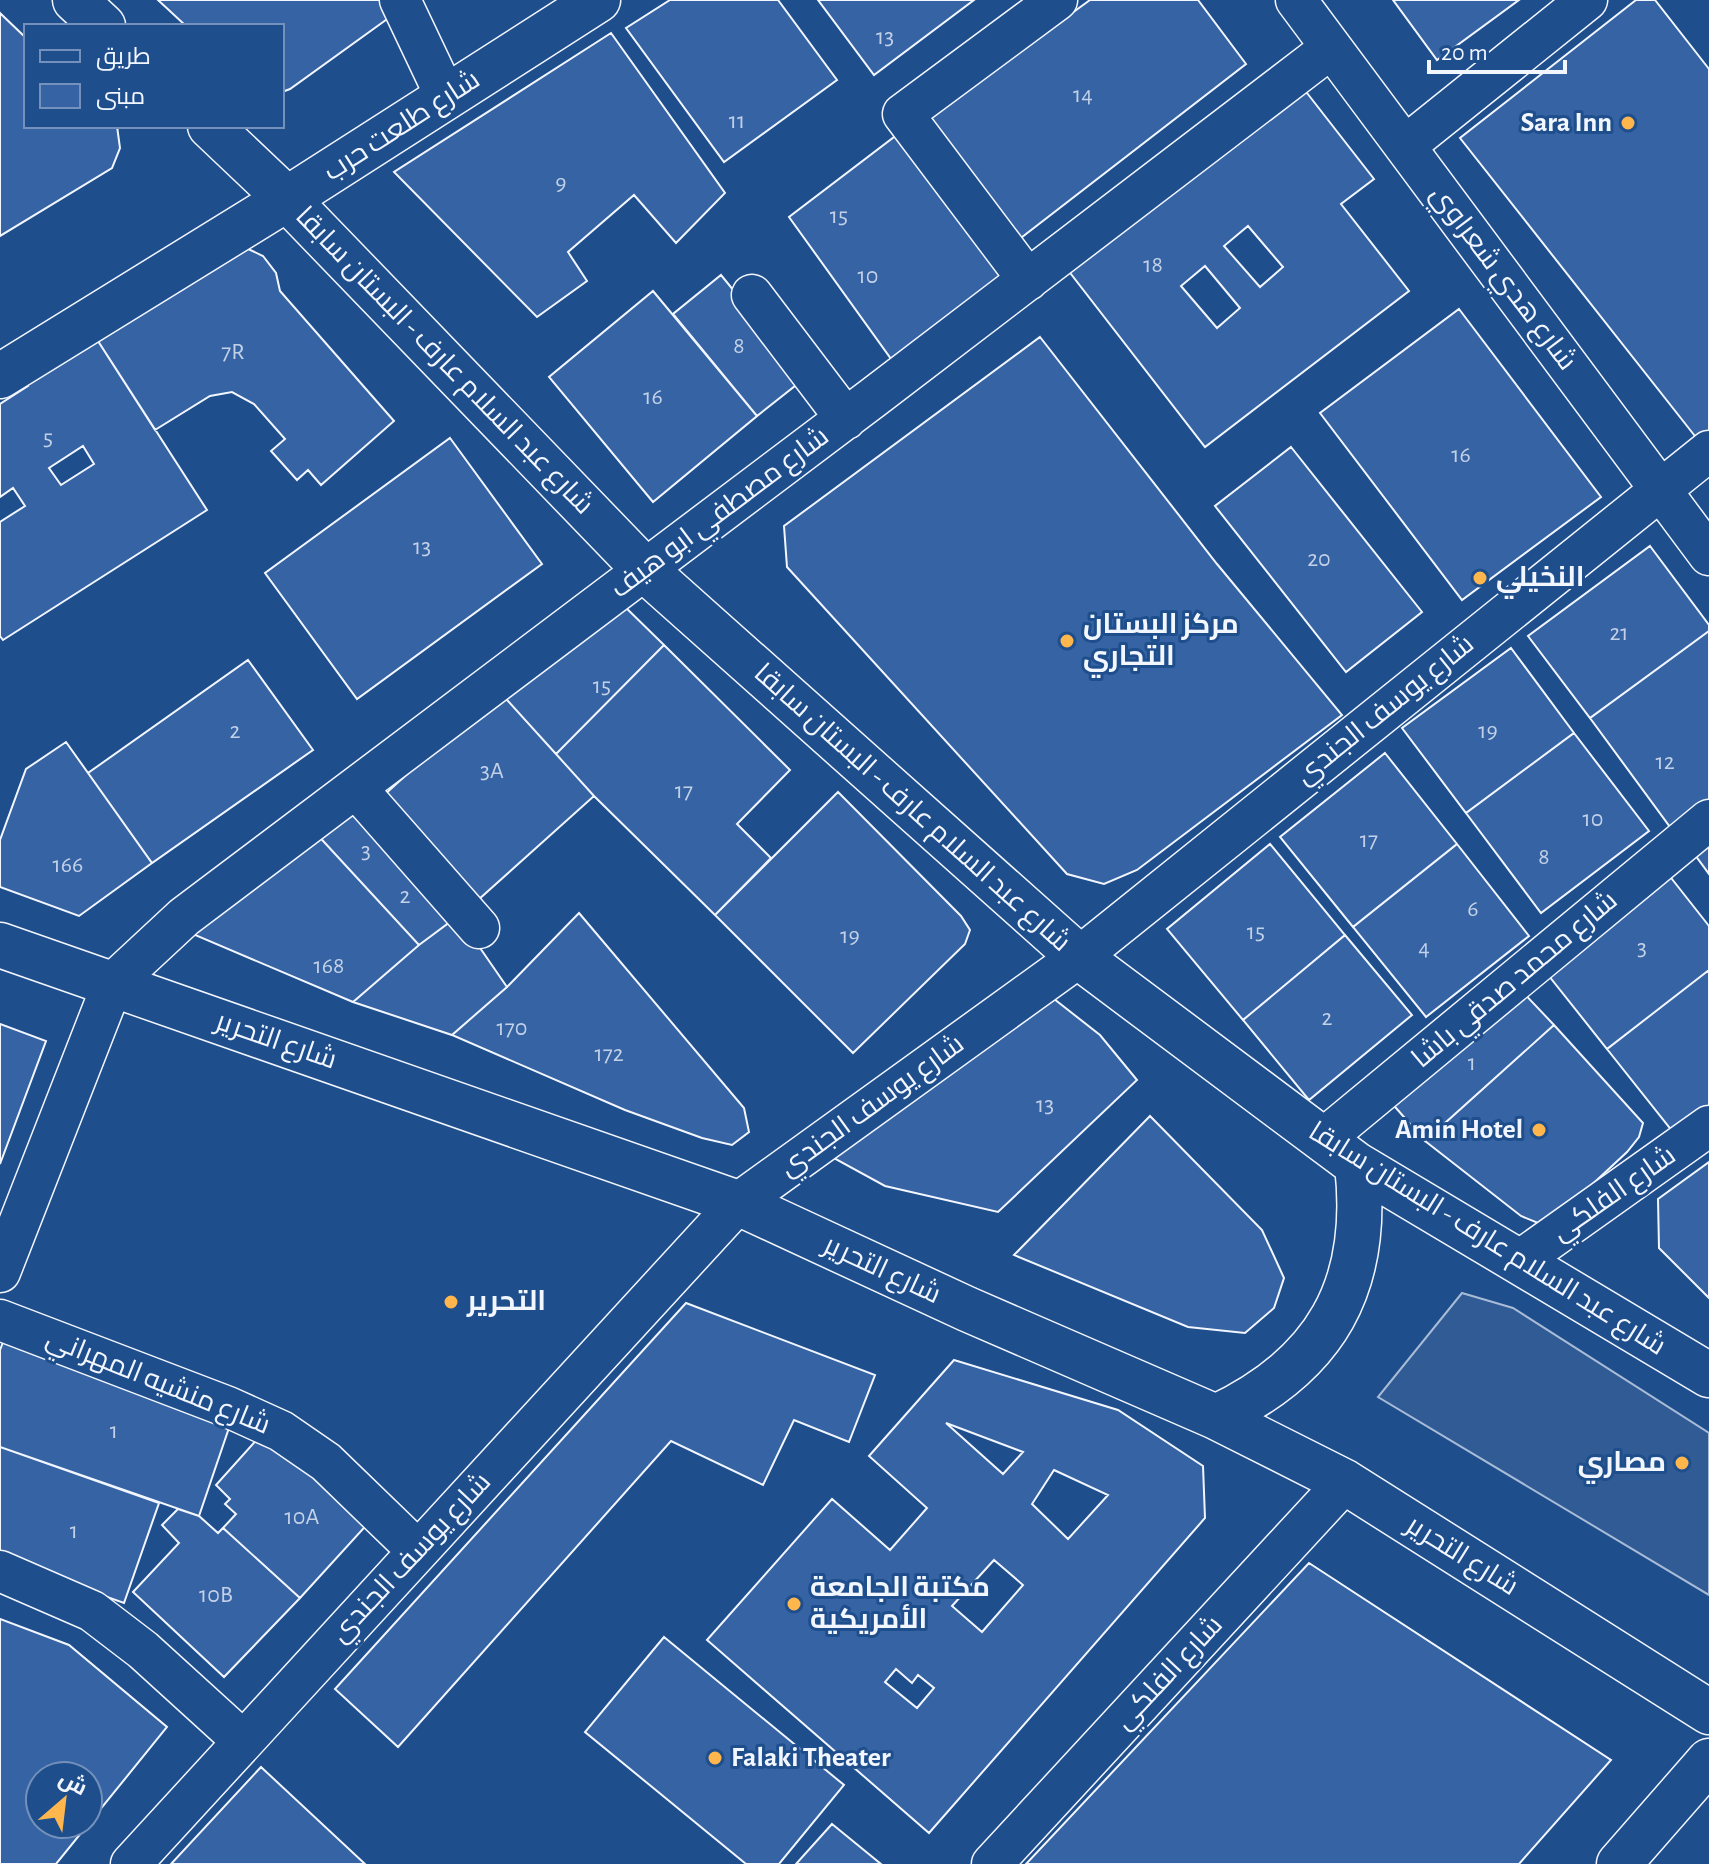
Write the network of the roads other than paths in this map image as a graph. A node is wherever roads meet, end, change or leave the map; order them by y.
1 (400, 0) edge
2 (598, 0) edge
3 (1057, 0) edge
4 (1296, 0) edge
5 (1587, 0) edge
6 (1331, 48) junction
7 (446, 97) junction
8 (212, 128) edge
9 (1405, 146) junction
10 (287, 199) junction
11 (1028, 280) junction
12 (752, 295) dead end
13 (0, 376) edge
14 (846, 419) junction
15 (1709, 451) edge
16 (1660, 489) junction
17 (1709, 555) edge
18 (645, 570) junction
19 (356, 788) junction
20 (1709, 820) edge
21 (479, 928) dead end
22 (0, 945) edge
23 (1079, 957) junction
24 (113, 983) junction
25 (1709, 1126) edge
26 (1322, 1140) junction
27 (1357, 1165) junction
28 (738, 1203) junction
29 (1519, 1261) junction
30 (0, 1272) edge
31 (0, 1320) edge
32 (1709, 1375) edge
33 (1216, 1417) junction
34 (1345, 1482) junction
35 (418, 1551) junction
36 (0, 1571) edge
37 (1709, 1712) edge
38 (243, 1741) junction
39 (1709, 1761) edge
40 (131, 1864) edge
41 (992, 1864) edge
42 (1619, 1864) edge

1 - 7 street
2 - 7 street, شارع طلعت حرب
3 - 11 street
4 - 6 street, شارع هدي شعراوي
5 - 9 street
6 - 9 street, شارع هدي شعراوي
6 - 11 street, شارع مصطفي ابو هيف
7 - 10 street, شارع طلعت حرب
8 - 10 street, شارع عبد السلام عارف - البستان سابقا
9 - 16 street, شارع هدي شعراوي
10 - 13 street, شارع طلعت حرب
10 - 18 street, شارع عبد السلام عارف - البستان سابقا
11 - 14 street, شارع مصطفي ابو هيف
12 - 14 street
14 - 18 street, شارع مصطفي ابو هيف
15 - 16 street, شارع يوسف الجندي
16 - 17 street, شارع هدي شعراوي
16 - 23 street, شارع يوسف الجندي
18 - 19 street, شارع مصطفي ابو هيف
18 - 23 street, شارع عبد السلام عارف - البستان سابقا
19 - 21 street
19 - 24 street, شارع مصطفي ابو هيف
20 - 26 street, شارع محمد صدقي باشا
22 - 24 street, شارع التحرير
23 - 26 street, شارع عبد السلام عارف - البستان سابقا
23 - 28 street, شارع يوسف الجندي
24 - 28 street, شارع التحرير
24 - 30 street
25 - 29 street, شارع الفلكي
26 - 27 street, شارع عبد السلام عارف - البستان سابقا
27 - 29 street, شارع عبد السلام عارف - البستان سابقا
27 - 33 street
28 - 33 street, شارع التحرير
28 - 35 street, شارع يوسف الجندي
29 - 32 street, شارع عبد السلام عارف - البستان سابقا
31 - 35 street, شارع منشيه المهراني
33 - 34 street, شارع التحرير
34 - 37 street, شارع التحرير
34 - 41 street, شارع الفلكي
35 - 38 street, شارع يوسف الجندي
36 - 38 street
38 - 40 street, شارع يوسف الجندي
39 - 42 street

